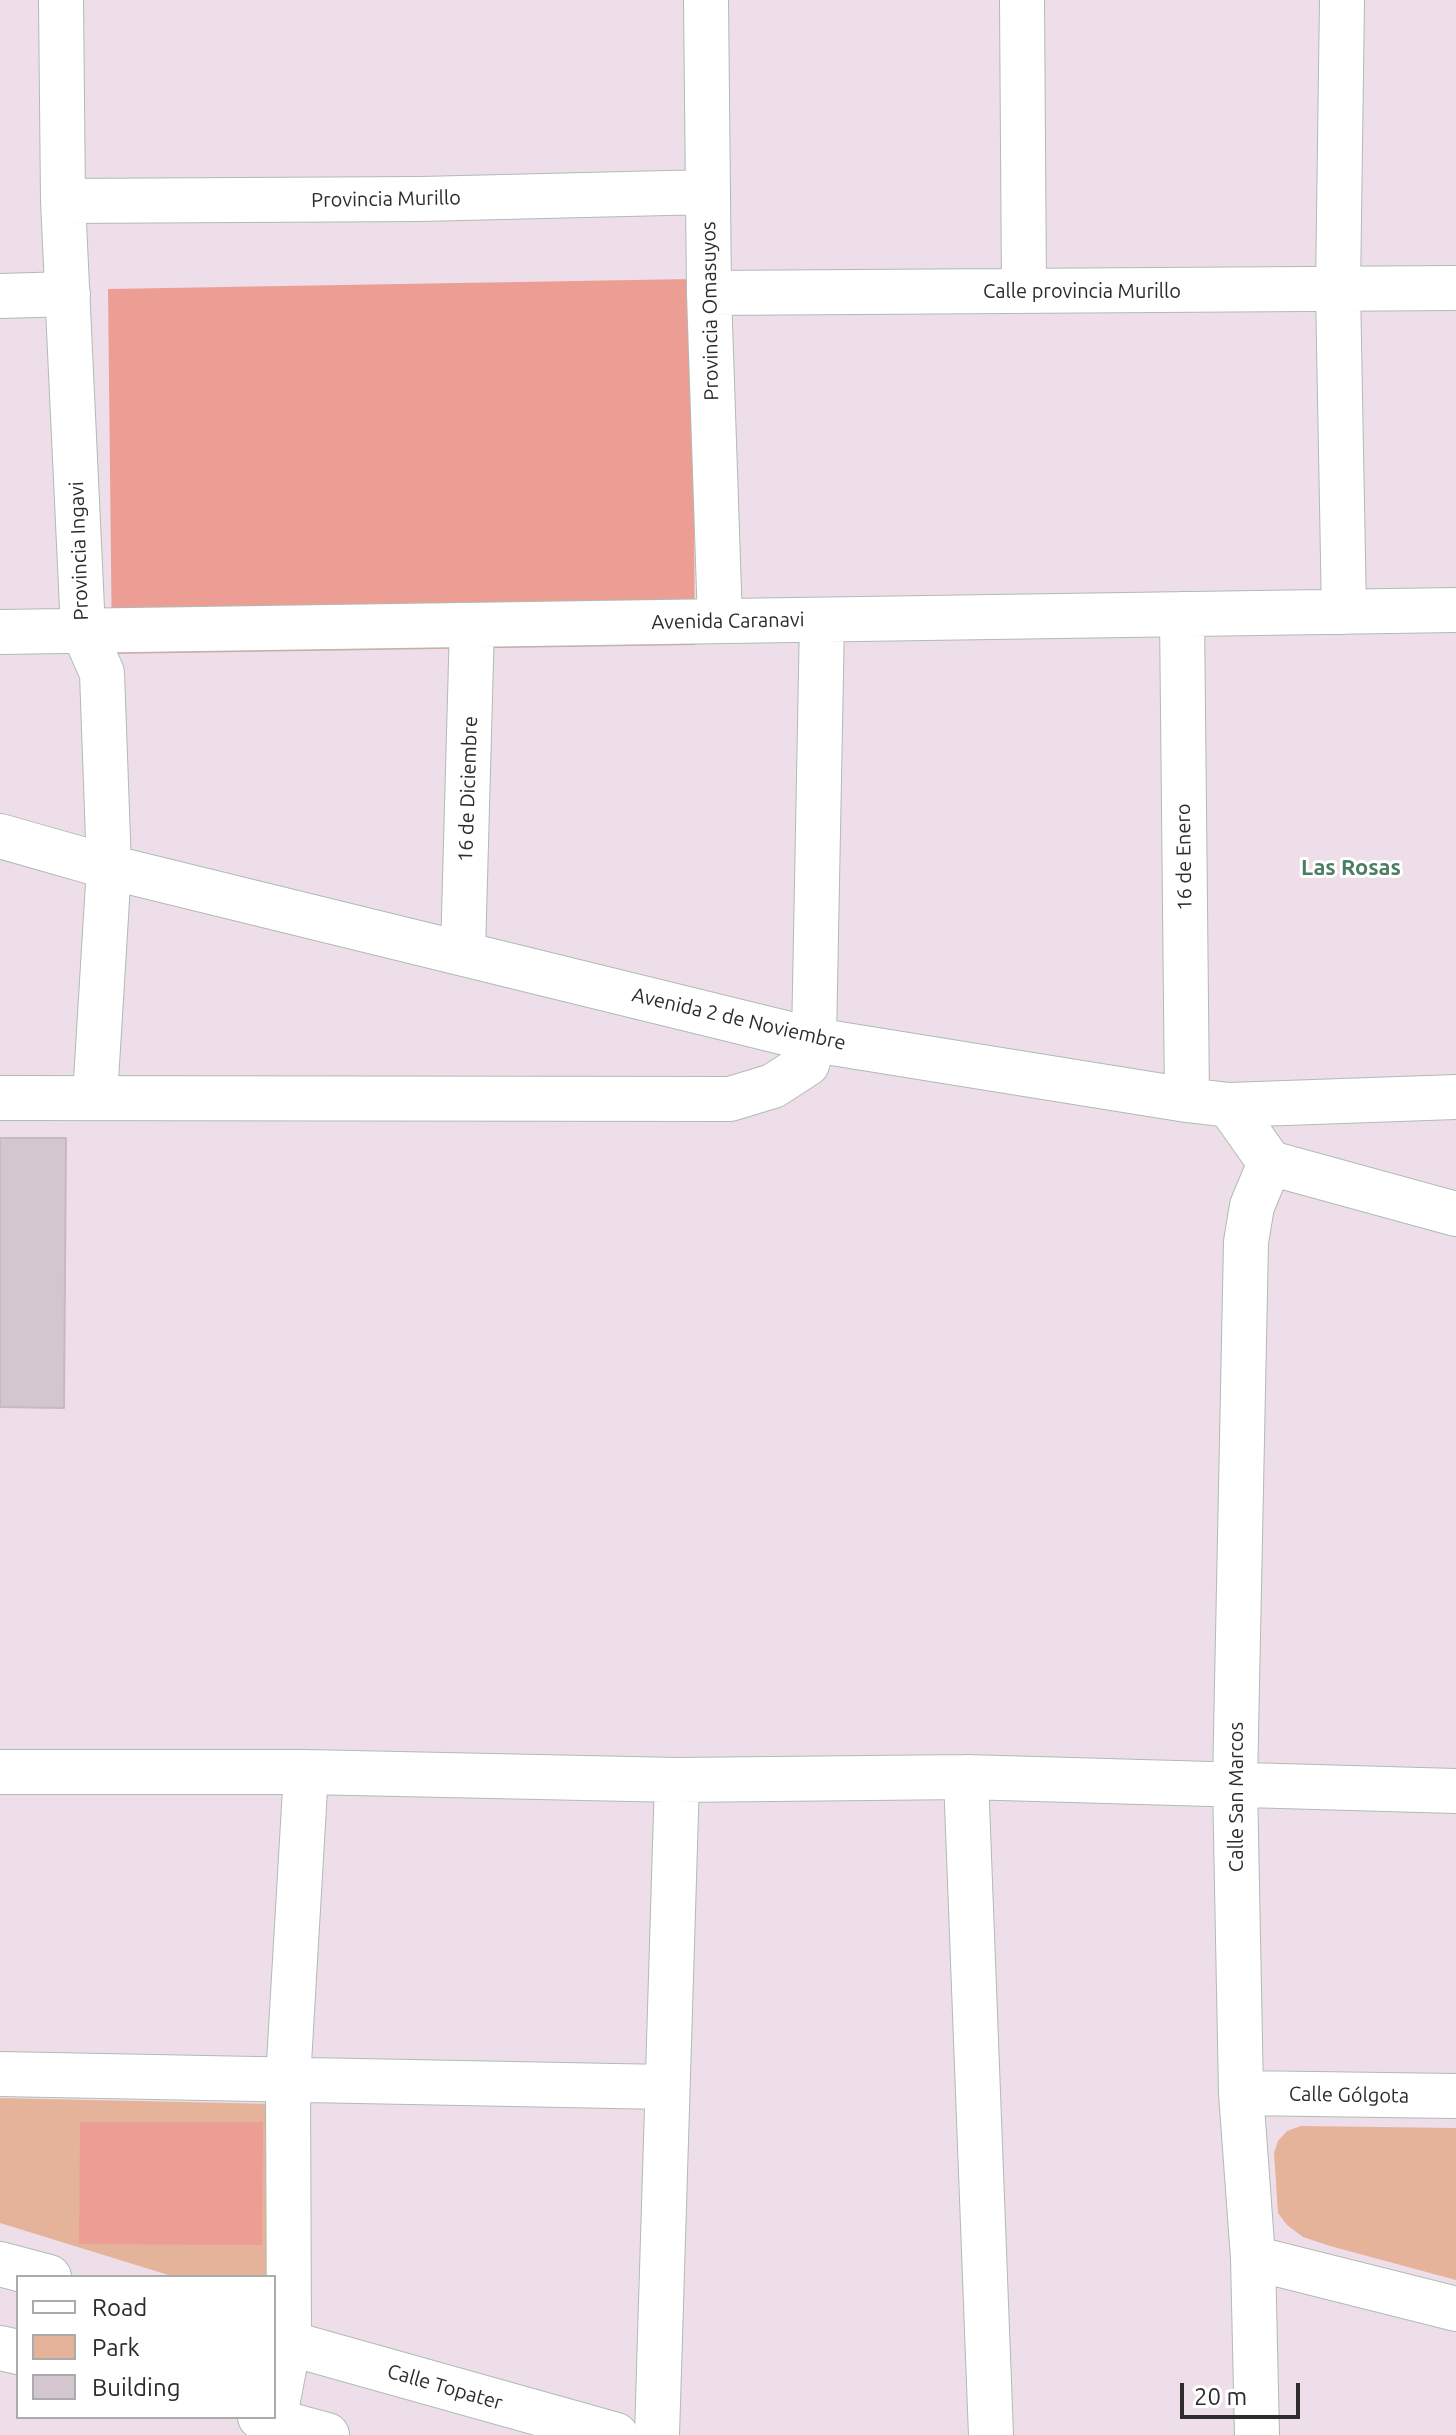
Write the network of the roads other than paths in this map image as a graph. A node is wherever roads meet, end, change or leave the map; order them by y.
1 (61, 0) edge
2 (706, 0) edge
3 (1022, 0) edge
4 (1342, 0) edge
5 (708, 192) junction
6 (63, 201) junction
7 (1456, 288) edge
8 (1338, 289) junction
9 (1024, 291) junction
10 (709, 293) junction
11 (68, 294) junction
12 (0, 296) edge
13 (1456, 610) edge
14 (1344, 612) junction
15 (1182, 614) junction
16 (822, 620) junction
17 (720, 621) junction
18 (472, 625) junction
19 (83, 630) junction
20 (0, 632) edge
21 (0, 836) edge
22 (109, 867) junction
23 (463, 952) junction
24 (814, 1040) junction
25 (95, 1097) junction
26 (1456, 1097) edge
27 (0, 1098) edge
28 (1187, 1100) junction
29 (1229, 1105) junction
30 (1270, 1163) junction
31 (1456, 1214) edge
32 (0, 1772) edge
33 (306, 1772) junction
34 (966, 1777) junction
35 (677, 1780) junction
36 (1235, 1783) junction
37 (1456, 1791) edge
38 (0, 2074) edge
39 (288, 2080) junction
40 (666, 2087) junction
41 (1241, 2093) junction
42 (1456, 2096) edge
43 (1253, 2258) junction
44 (0, 2264) edge
45 (41, 2275) edge
46 (1456, 2309) edge
47 (281, 2341) edge
48 (276, 2369) edge
49 (267, 2419) edge
50 (327, 2435) edge
51 (616, 2435) edge
52 (657, 2435) edge
53 (991, 2435) edge
54 (1257, 2435) edge

1 - 6 street, Provincia Ingavi
2 - 5 street, Provincia Omasuyos
3 - 9 street
4 - 8 street
5 - 6 street, Provincia Murillo
5 - 10 street, Provincia Omasuyos
6 - 11 street, Provincia Ingavi
7 - 8 street, Calle provincia Murillo
8 - 9 street, Calle provincia Murillo
8 - 14 street
9 - 10 street, Calle provincia Murillo
10 - 17 street, Provincia Omasuyos
11 - 12 street
11 - 19 street, Provincia Ingavi
13 - 14 street, Avenida Caranavi
14 - 15 street, Avenida Caranavi
15 - 16 street, Avenida Caranavi
15 - 28 street, 16 de Enero
16 - 17 street, Avenida Caranavi
16 - 24 street
17 - 18 street, Avenida Caranavi
18 - 19 street, Avenida Caranavi
18 - 23 street, 16 de Diciembre
19 - 20 street, Avenida Caranavi
19 - 22 street, Provincia Ingavi
21 - 22 street, Avenida 2 de Noviembre
22 - 23 street, Avenida 2 de Noviembre
22 - 25 street, Provincia Ingavi
23 - 24 street, Avenida 2 de Noviembre
24 - 25 street
24 - 28 street, Avenida 2 de Noviembre
25 - 27 street
26 - 29 street, Avenida 2 de Noviembre
28 - 29 street, Avenida 2 de Noviembre
29 - 30 street
30 - 31 street
30 - 36 street, Calle San Marcos
32 - 33 street
33 - 35 street
33 - 39 street
34 - 35 street
34 - 36 street
34 - 53 street
35 - 40 street
36 - 37 street
36 - 41 street, Calle San Marcos
38 - 39 street
39 - 40 street
39 - 47 street
40 - 52 street
41 - 42 street, Calle Gólgota
41 - 43 street, Calle San Marcos
43 - 46 street
43 - 54 street, Calle San Marcos
44 - 45 street
47 - 48 street
47 - 51 street, Calle Topater
49 - 50 street

